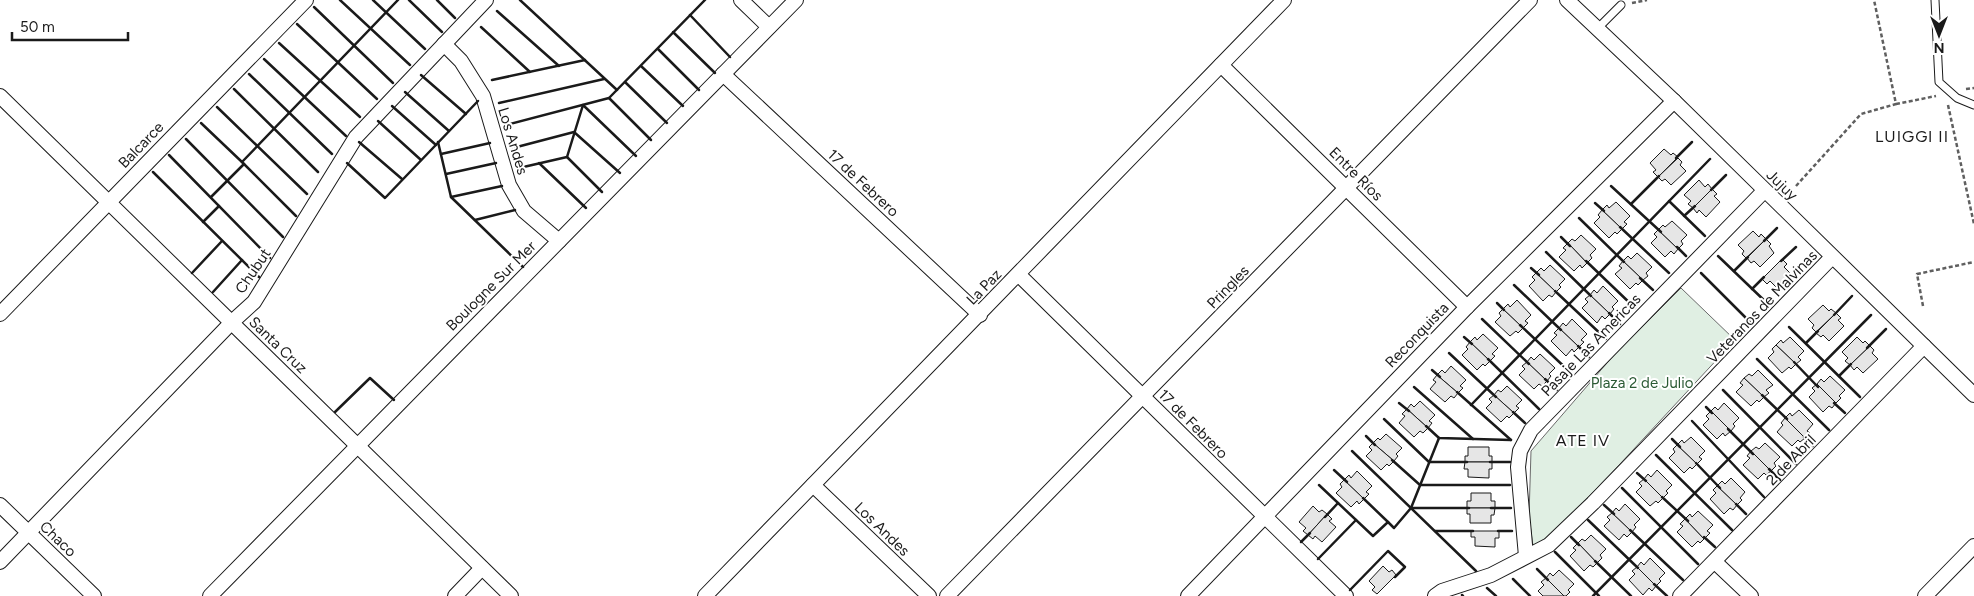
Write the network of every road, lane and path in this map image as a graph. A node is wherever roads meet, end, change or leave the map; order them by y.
1 (306, 0) edge
2 (486, 0) edge
3 (741, 0) edge
4 (796, 0) edge
5 (1284, 0) edge
6 (1530, 0) edge
7 (1567, 0) edge
8 (1647, 0) edge
9 (1874, 0) edge
10 (1936, 0) edge
11 (1621, 5) joint
12 (769, 27) junction
13 (1597, 29) junction
14 (444, 44) junction
15 (1221, 65) junction
16 (723, 74) junction
17 (1974, 88) edge
18 (1964, 90) dead end
19 (1938, 95) dead end
20 (0, 96) edge
21 (1674, 101) junction
22 (1948, 103) dead end
23 (1896, 104) junction
24 (1974, 105) edge
25 (1796, 186) dead end
26 (1347, 188) junction
27 (1764, 191) junction
28 (108, 202) junction
29 (1974, 224) edge
30 (559, 241) junction
31 (1832, 257) junction
32 (1974, 262) edge
33 (1018, 275) junction
34 (1923, 306) dead end
35 (1466, 307) junction
36 (0, 314) edge
37 (980, 315) junction
38 (232, 322) junction
39 (1924, 346) junction
40 (1974, 395) edge
41 (1142, 397) junction
42 (358, 445) junction
43 (813, 485) junction
44 (0, 505) edge
45 (1265, 518) junction
46 (28, 533) junction
47 (1974, 546) edge
48 (1526, 556) junction
49 (0, 562) edge
50 (1715, 562) junction
51 (482, 568) junction
52 (94, 596) edge
53 (210, 596) edge
54 (455, 596) edge
55 (511, 596) edge
56 (705, 596) edge
57 (929, 596) edge
58 (947, 596) edge
59 (1188, 596) edge
60 (1346, 596) edge
61 (1435, 596) edge
62 (1680, 596) edge
63 (1751, 596) edge
64 (1925, 596) edge

1 - 28 street, Balcarce
2 - 14 street, Chubut
3 - 12 street
4 - 12 street, Boulogne Sur Mer
5 - 15 street, La Paz
6 - 26 street, Pringles
7 - 13 street, Jujuy
8 - 11 path
9 - 23 path
10 - 24 lane
11 - 13 lane
12 - 16 street, Boulogne Sur Mer
13 - 21 street, Jujuy
14 - 30 street, Los Andes
14 - 38 street, Chubut
15 - 26 street, Entre Ríos
15 - 33 street, La Paz
16 - 30 street, Boulogne Sur Mer
16 - 37 street, 17 de Febrero
17 - 18 path
19 - 23 path
20 - 28 street, Santa Cruz
21 - 27 street, Jujuy
21 - 35 street, Reconquista
22 - 29 path
23 - 25 path
26 - 35 street, Entre Ríos
26 - 41 street, Pringles
27 - 31 street, Jujuy
27 - 48 street, Pasaje Las Americas
28 - 36 street, Balcarce
28 - 38 street, Santa Cruz
30 - 42 street, Boulogne Sur Mer
31 - 39 street, Jujuy
31 - 48 street, Veteranos de Malvinas
32 - 34 path
33 - 37 street, La Paz
33 - 41 street, 17 de Febrero
35 - 45 street, Reconquista
37 - 43 street, La Paz
38 - 42 street, Santa Cruz
38 - 46 street, Chubut
39 - 40 street, Jujuy
39 - 50 street, 2 de Abril
41 - 45 street, 17 de Febrero
41 - 58 street, Pringles
42 - 51 street, Santa Cruz
42 - 53 street, Boulogne Sur Mer
43 - 56 street, La Paz
43 - 57 street, Los Andes
44 - 46 street, Chaco
45 - 59 street, Reconquista
45 - 60 street, 17 de Febrero
46 - 49 street, Chubut
46 - 52 street, Chaco
47 - 64 street
48 - 61 street, Veteranos de Malvinas
50 - 62 street, 2 de Abril
50 - 63 street
51 - 54 street
51 - 55 street, Santa Cruz

